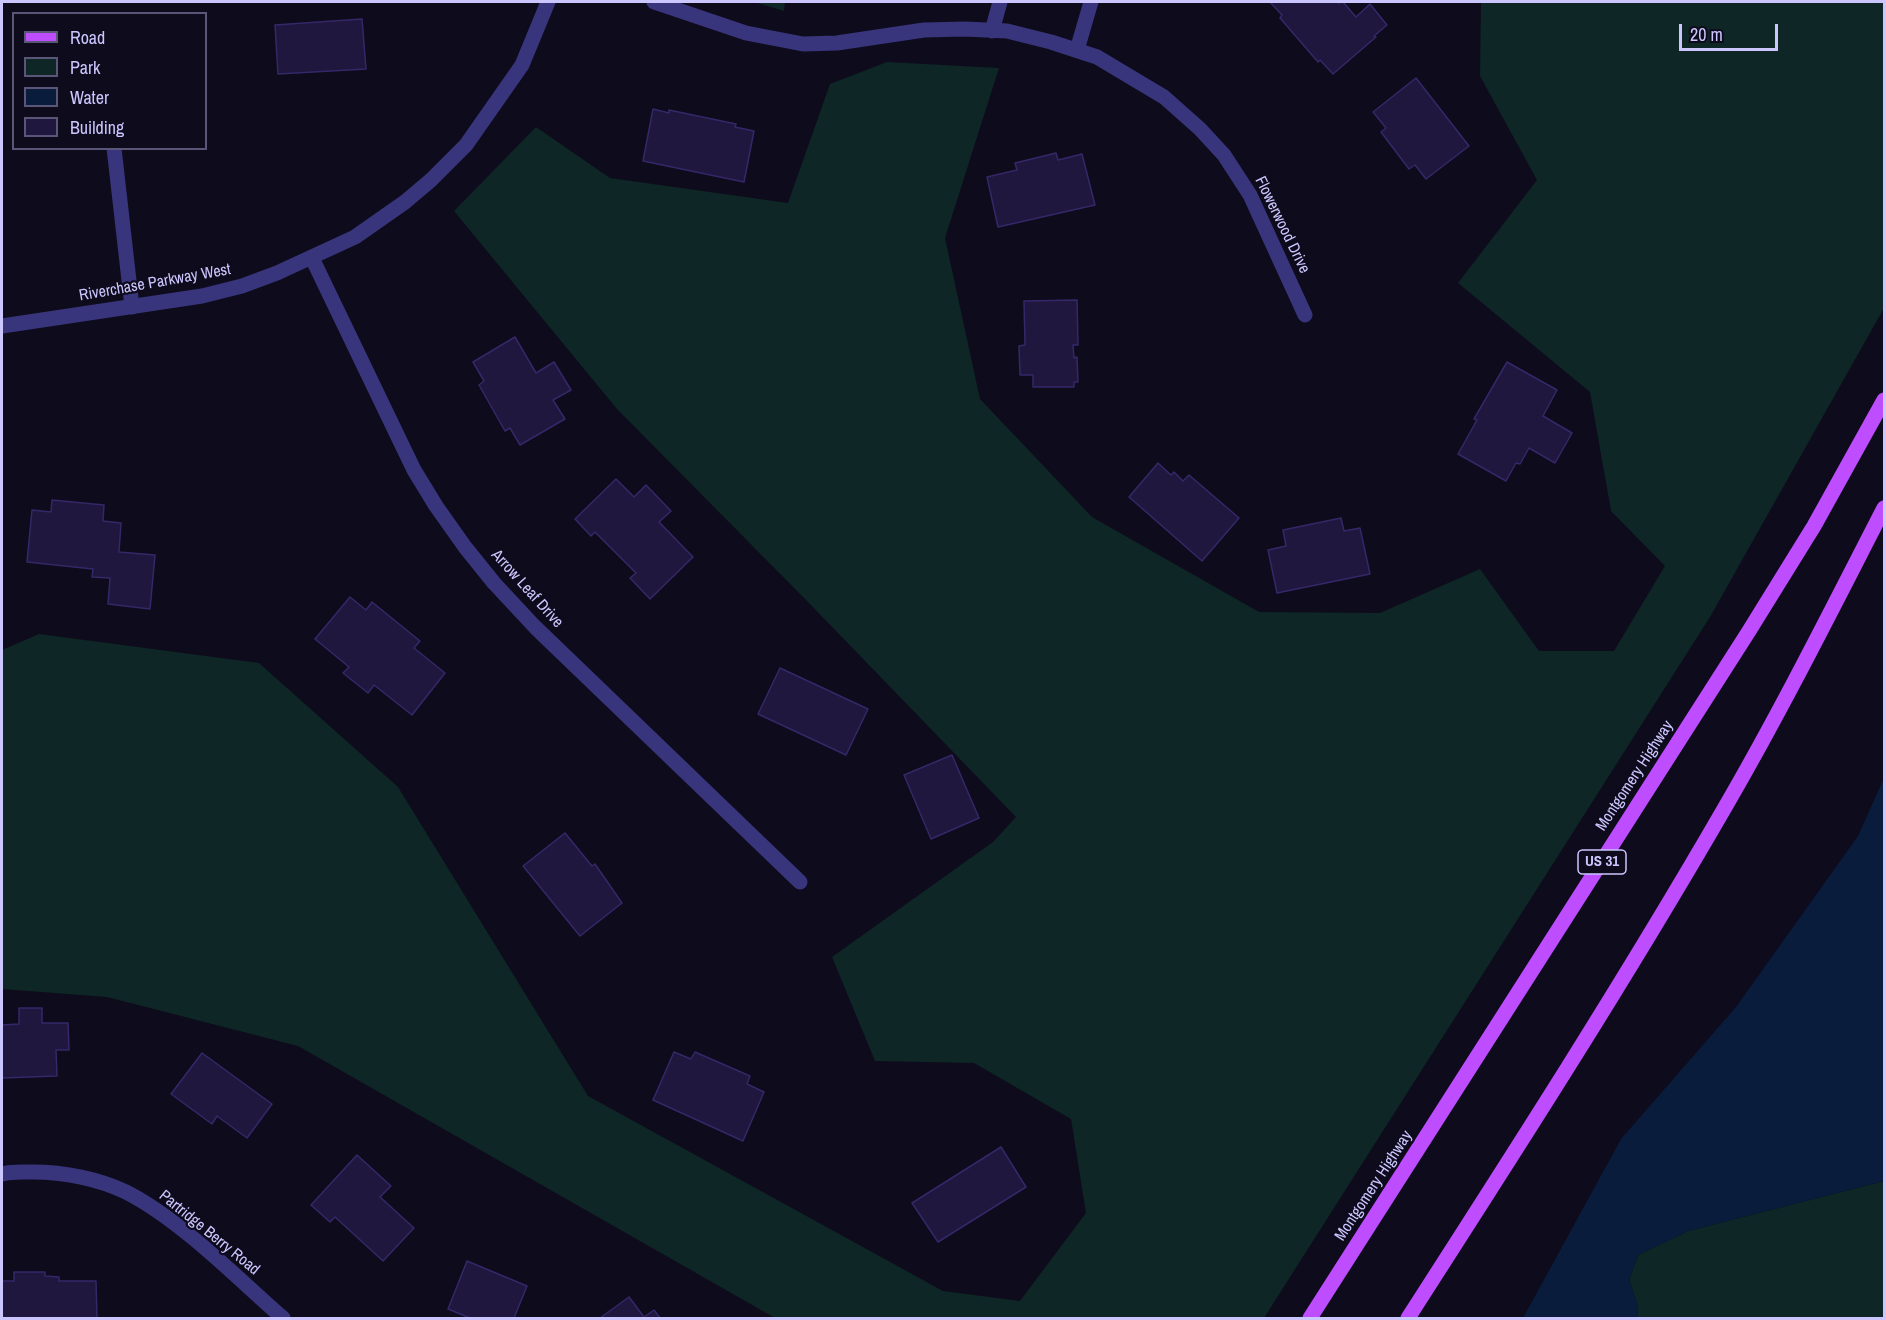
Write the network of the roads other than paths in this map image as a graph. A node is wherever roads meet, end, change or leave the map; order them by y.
1 (548, 2) edge
2 (654, 2) edge
3 (1000, 2) edge
4 (1091, 2) edge
5 (992, 31) junction
6 (1077, 50) junction
7 (114, 150) edge
8 (312, 258) junction
9 (132, 307) junction
10 (1305, 315) dead end
11 (2, 326) edge
12 (1884, 400) edge
13 (1884, 508) edge
14 (800, 882) dead end
15 (2, 1174) edge
16 (283, 1318) edge
17 (1310, 1318) edge
18 (1408, 1318) edge

1 - 8 street, Riverchase Parkway West
2 - 5 street, Flowerwood Drive
3 - 5 street
4 - 6 street
5 - 6 street, Flowerwood Drive
6 - 10 street, Flowerwood Drive
7 - 9 street
8 - 9 street, Riverchase Parkway West
8 - 14 street, Arrow Leaf Drive
9 - 11 street, Riverchase Parkway West
12 - 17 main road, Montgomery Highway / US 31
13 - 18 main road
15 - 16 street, Partridge Berry Road

